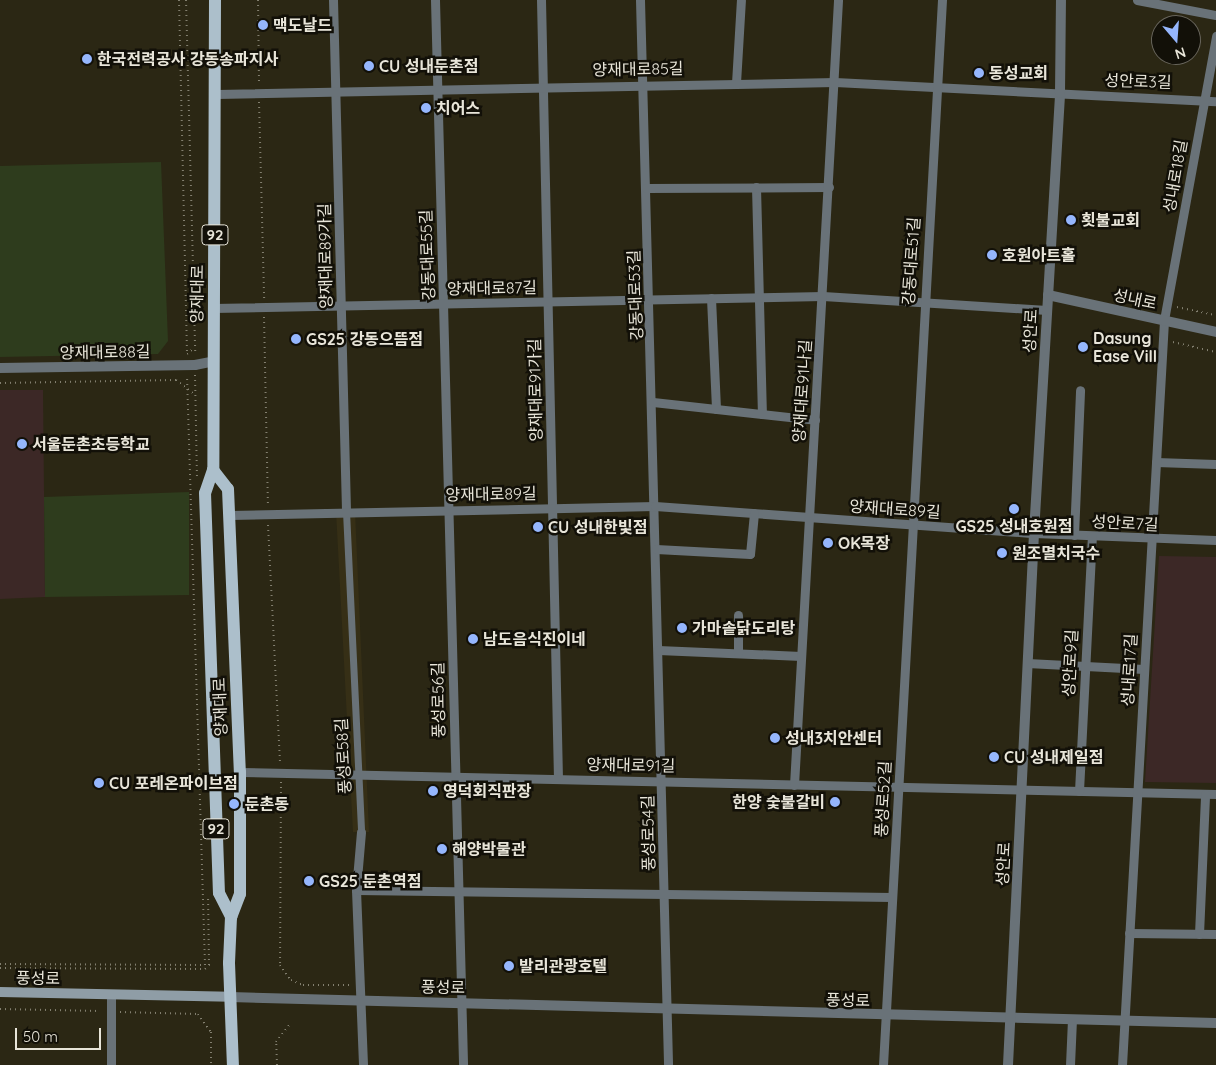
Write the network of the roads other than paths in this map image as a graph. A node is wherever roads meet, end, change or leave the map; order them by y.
1 (215, 0) edge
2 (333, 0) edge
3 (435, 0) edge
4 (541, 0) edge
5 (640, 0) edge
6 (741, 0) edge
7 (838, 0) edge
8 (942, 0) edge
9 (1062, 0) edge
10 (1137, 0) edge
11 (1216, 15) edge
12 (1216, 36) edge
13 (835, 82) junction
14 (736, 83) junction
15 (642, 84) junction
16 (543, 86) junction
17 (937, 87) junction
18 (437, 89) junction
19 (336, 92) junction
20 (1060, 93) junction
21 (217, 94) junction
22 (1204, 99) junction
23 (1216, 101) edge
24 (756, 187) junction
25 (829, 187) junction
26 (646, 188) junction
27 (1048, 295) junction
28 (823, 296) junction
29 (761, 297) junction
30 (711, 298) junction
31 (650, 299) junction
32 (548, 302) junction
33 (923, 303) junction
34 (444, 304) junction
35 (341, 306) junction
36 (214, 308) junction
37 (1047, 310) junction
38 (1164, 320) junction
39 (1216, 332) edge
40 (211, 362) junction
41 (0, 368) edge
42 (1080, 390) dead end
43 (653, 402) junction
44 (716, 409) junction
45 (762, 414) junction
46 (815, 420) junction
47 (1156, 462) junction
48 (1216, 464) edge
49 (213, 470) junction
50 (655, 506) junction
51 (553, 508) junction
52 (448, 509) junction
53 (346, 511) junction
54 (754, 513) junction
55 (230, 515) junction
56 (809, 517) junction
57 (912, 525) junction
58 (1034, 533) junction
59 (1074, 535) junction
60 (1092, 536) junction
61 (1152, 539) junction
62 (1216, 540) edge
63 (656, 549) junction
64 (738, 615) dead end
65 (658, 650) junction
66 (738, 653) junction
67 (801, 656) junction
68 (1027, 664) junction
69 (1085, 666) junction
70 (1144, 669) junction
71 (240, 772) junction
72 (359, 775) junction
73 (455, 776) junction
74 (558, 779) junction
75 (661, 781) junction
76 (794, 784) junction
77 (898, 787) junction
78 (1021, 790) junction
79 (1078, 792) junction
80 (1136, 792) junction
81 (1205, 794) junction
82 (1216, 794) edge
83 (361, 832) joint
84 (356, 890) junction
85 (459, 890) junction
86 (664, 895) junction
87 (892, 897) junction
88 (231, 917) junction
89 (1129, 933) junction
90 (1200, 934) junction
91 (1216, 934) edge
92 (0, 992) edge
93 (111, 994) junction
94 (230, 997) junction
95 (359, 1000) junction
96 (462, 1002) junction
97 (666, 1009) junction
98 (885, 1016) junction
99 (1011, 1018) junction
100 (1072, 1020) junction
101 (1124, 1020) junction
102 (1216, 1023) edge
103 (112, 1065) edge
104 (233, 1065) edge
105 (362, 1065) edge
106 (463, 1065) edge
107 (668, 1065) edge
108 (883, 1065) edge
109 (1008, 1065) edge
110 (1070, 1065) edge
111 (1122, 1065) edge

1 - 21 main road, 양재대로 / 92
2 - 19 street, 양재대로89가길
3 - 18 street, 강동대로55길
4 - 16 street, 양재대로91가길
5 - 15 street, 강동대로53길
6 - 14 street
7 - 13 street, 양재대로91나길
8 - 17 street, 강동대로51길
9 - 20 street, 성안로
10 - 11 street
12 - 22 street, 성내로18길
13 - 14 street, 양재대로85길
13 - 17 street, 양재대로85길
13 - 25 street, 양재대로91나길
14 - 15 street, 양재대로85길
15 - 16 street, 양재대로85길
15 - 26 street, 강동대로53길
16 - 18 street, 양재대로85길
16 - 32 street, 양재대로91가길
17 - 20 street, 양재대로85길
17 - 33 street, 강동대로51길
18 - 19 street, 양재대로85길
18 - 34 street, 강동대로55길
19 - 21 street, 양재대로85길
19 - 35 street, 양재대로89가길
20 - 22 street, 성안로3길
20 - 27 street, 성안로
21 - 36 main road, 양재대로 / 92
22 - 23 street, 성안로3길
22 - 38 street, 성내로18길
24 - 25 street
24 - 26 street
24 - 29 street
25 - 28 street, 양재대로91나길
26 - 31 street, 강동대로53길
27 - 37 street, 성안로
27 - 38 street, 성내로
28 - 29 street, 양재대로87길
28 - 33 street, 양재대로87길
28 - 46 street, 양재대로91나길
29 - 30 street, 양재대로87길
29 - 45 street
30 - 31 street, 양재대로87길
30 - 44 street
31 - 32 street, 양재대로87길
31 - 43 street, 강동대로53길
32 - 34 street, 양재대로87길
32 - 51 street, 양재대로91가길
33 - 37 street, 양재대로87길
33 - 57 street, 강동대로51길
34 - 35 street, 양재대로87길
34 - 52 street, 강동대로55길
35 - 36 street, 양재대로87길
35 - 53 street, 양재대로89가길
36 - 40 main road, 양재대로 / 92
37 - 58 street, 성안로
38 - 39 street, 성내로
38 - 47 street, 성내로17길
40 - 41 street, 양재대로88길
40 - 49 main road, 양재대로 / 92
42 - 59 street
43 - 44 street
43 - 50 street, 강동대로53길
44 - 45 street
45 - 46 street
46 - 56 street, 양재대로91나길
47 - 48 street
47 - 61 street, 성내로17길
49 - 55 main road, 양재대로 / 92
49 - 88 main road, 양재대로 / 92
50 - 51 street, 양재대로89길
50 - 54 street, 양재대로89길
50 - 63 street, 풍성로54길
51 - 52 street, 양재대로89길
51 - 74 street, 양재대로91가길
52 - 53 street, 양재대로89길
52 - 73 street, 풍성로56길
53 - 55 street, 양재대로89길
53 - 72 street, 풍성로58길
54 - 56 street, 양재대로89길
54 - 63 street
55 - 71 main road, 양재대로 / 92
56 - 57 street, 양재대로89길
56 - 67 street, 양재대로91나길
57 - 58 street, 양재대로89길
57 - 77 street, 풍성로52길
58 - 59 street, 성안로7길
58 - 68 street, 성안로
59 - 60 street, 성안로7길
60 - 61 street, 성안로7길
60 - 69 street, 성안로9길
61 - 62 street, 성안로7길
61 - 70 street, 성내로17길
63 - 65 street, 풍성로54길
64 - 66 street
65 - 66 street
65 - 75 street, 풍성로54길
66 - 67 street
67 - 76 street, 양재대로91나길
68 - 69 street
68 - 78 street, 성안로
69 - 70 street
69 - 79 street, 성안로9길
70 - 80 street, 성내로17길
71 - 72 street, 양재대로91길
71 - 88 main road, 양재대로 / 92
72 - 73 street, 양재대로91길
72 - 83 street, 풍성로58길
73 - 74 street, 양재대로91길
73 - 85 street, 풍성로56길
74 - 75 street, 양재대로91길
75 - 76 street, 양재대로91길
75 - 86 street, 풍성로54길
76 - 77 street, 양재대로91길
77 - 78 street, 양재대로91길
77 - 87 street, 풍성로52길
78 - 79 street
78 - 99 street, 성안로
79 - 80 street
80 - 81 street
80 - 89 street, 성내로17길
81 - 82 street
81 - 90 street
83 - 84 street, 풍성로58길
84 - 85 street
84 - 95 street, 풍성로58길
85 - 86 street
85 - 96 street, 풍성로56길
86 - 87 street
86 - 97 street, 풍성로54길
87 - 98 street, 풍성로52길
88 - 94 main road, 양재대로 / 92
89 - 90 street
89 - 101 street, 성내로17길
90 - 91 street
92 - 93 main road, 풍성로
93 - 94 main road, 풍성로
93 - 103 street
94 - 95 street, 풍성로
94 - 104 main road, 양재대로 / 92
95 - 96 street, 풍성로
95 - 105 street, 풍성로58길
96 - 97 street, 풍성로
96 - 106 street, 풍성로56길
97 - 98 street, 풍성로
97 - 107 street, 풍성로54길
98 - 99 street, 풍성로
98 - 108 street, 풍성로
99 - 100 street, 풍성로
99 - 109 street, 성안로
100 - 101 street, 풍성로
100 - 110 street
101 - 102 street, 풍성로
101 - 111 street, 성내로17길

